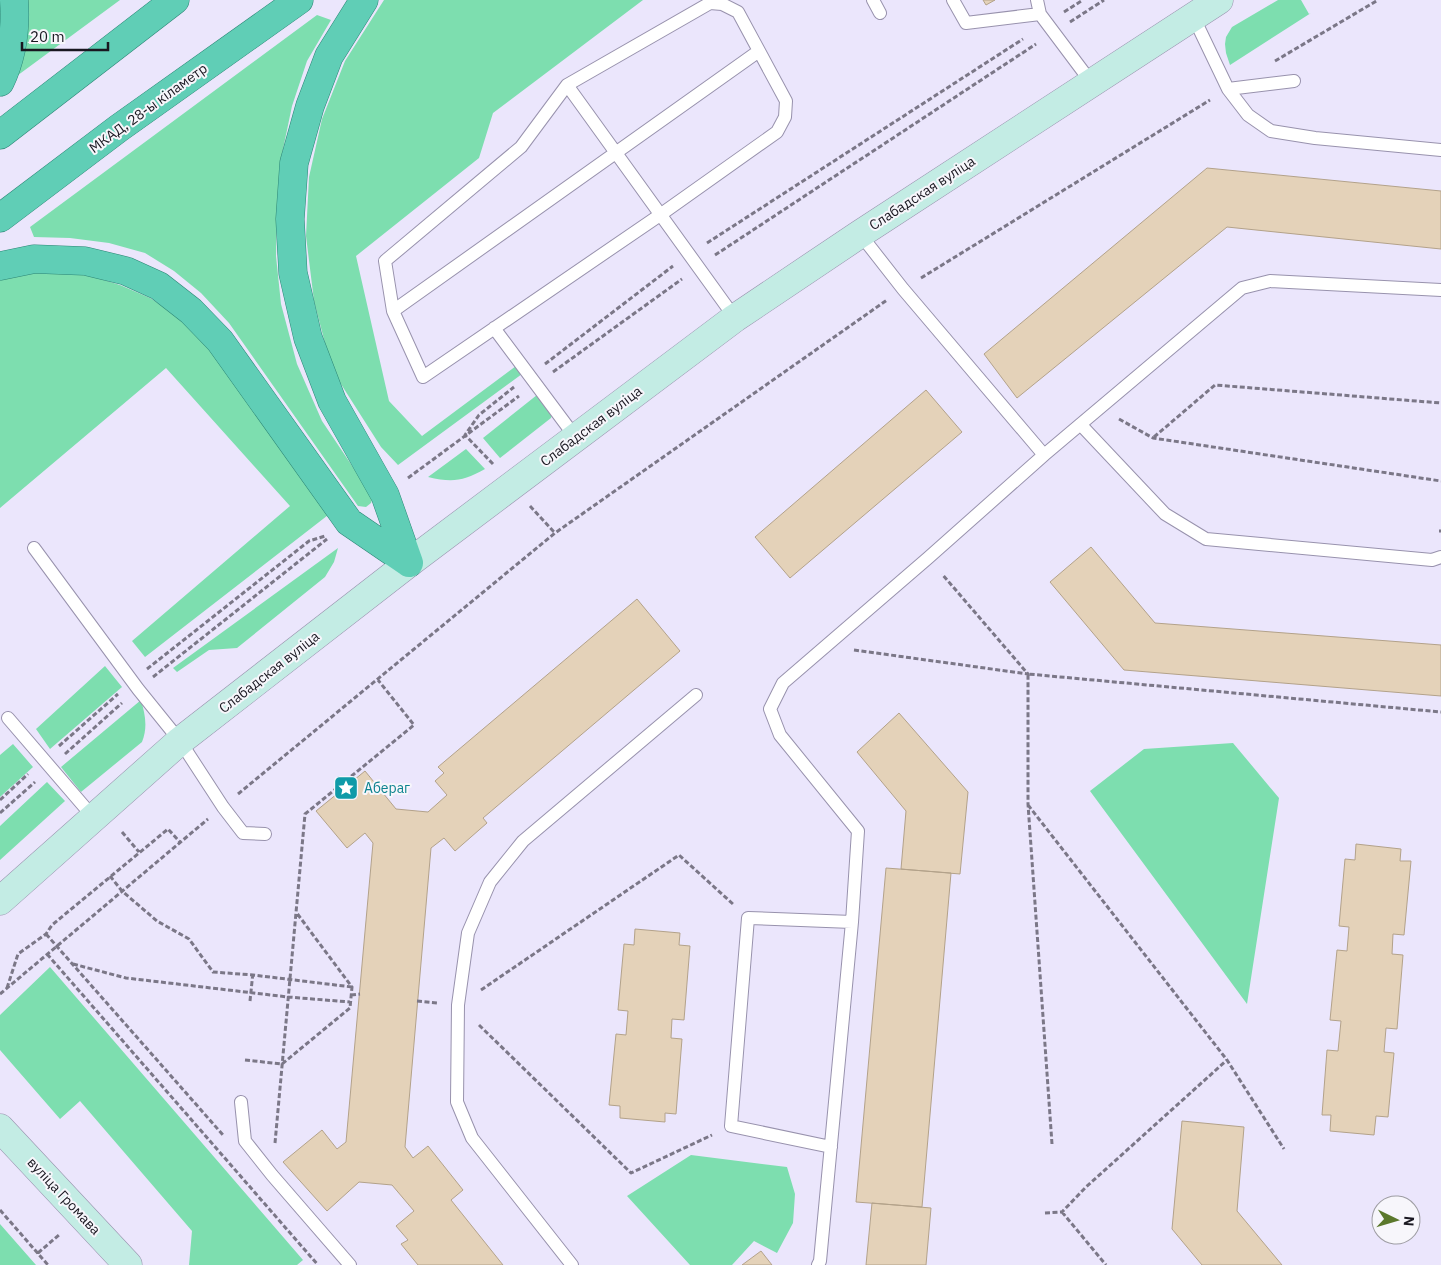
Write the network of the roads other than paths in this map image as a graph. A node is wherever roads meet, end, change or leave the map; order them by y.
1 (14, 0) edge
2 (175, 0) edge
3 (299, 0) edge
4 (364, 0) edge
5 (873, 0) edge
6 (952, 0) edge
7 (1037, 0) edge
8 (1219, 0) edge
9 (880, 13) dead end
10 (1193, 16) junction
11 (1047, 24) junction
12 (760, 50) junction
13 (1294, 81) dead end
14 (0, 82) edge
15 (1091, 82) junction
16 (567, 85) junction
17 (1228, 89) junction
18 (0, 135) edge
19 (1441, 150) edge
20 (615, 152) junction
21 (660, 215) junction
22 (0, 218) edge
23 (860, 234) junction
24 (0, 266) edge
25 (1441, 290) edge
26 (393, 311) junction
27 (735, 318) junction
28 (494, 328) junction
29 (1081, 425) junction
30 (576, 438) junction
31 (1044, 455) junction
32 (34, 548) dead end
33 (1441, 557) edge
34 (409, 563) junction
35 (696, 695) dead end
36 (8, 718) dead end
37 (180, 741) junction
38 (94, 818) junction
39 (265, 834) dead end
40 (0, 901) edge
41 (852, 922) junction
42 (241, 1102) dead end
43 (0, 1128) edge
44 (831, 1147) junction
45 (128, 1265) edge
46 (350, 1265) edge
47 (572, 1265) edge
48 (818, 1265) edge

1 - 14 highway
2 - 18 highway
3 - 22 highway, МКАД, 28-ы кіламетр
4 - 34 highway
5 - 9 lane
6 - 11 lane
7 - 11 lane
8 - 10 main road, Слабадская вуліца
10 - 15 main road, Слабадская вуліца
10 - 17 lane
11 - 15 lane
12 - 16 lane
12 - 20 lane
12 - 21 lane
13 - 17 lane
15 - 23 main road, Слабадская вуліца
16 - 20 lane
16 - 26 lane
17 - 19 lane
20 - 21 lane
20 - 26 lane
21 - 27 lane
21 - 28 lane
23 - 27 main road, Слабадская вуліца
23 - 31 lane
24 - 34 highway
25 - 29 lane
26 - 28 lane
27 - 30 main road, Слабадская вуліца
28 - 30 lane
29 - 31 lane
29 - 33 lane
30 - 34 main road, Слабадская вуліца
31 - 41 lane
32 - 37 lane
34 - 37 main road, Слабадская вуліца
35 - 47 lane
36 - 38 lane
37 - 38 main road, Слабадская вуліца
37 - 39 lane
38 - 40 main road, Слабадская вуліца
41 - 44 lane
41 - 44 lane
42 - 46 lane
43 - 45 main road, вуліца Громава
44 - 48 lane

